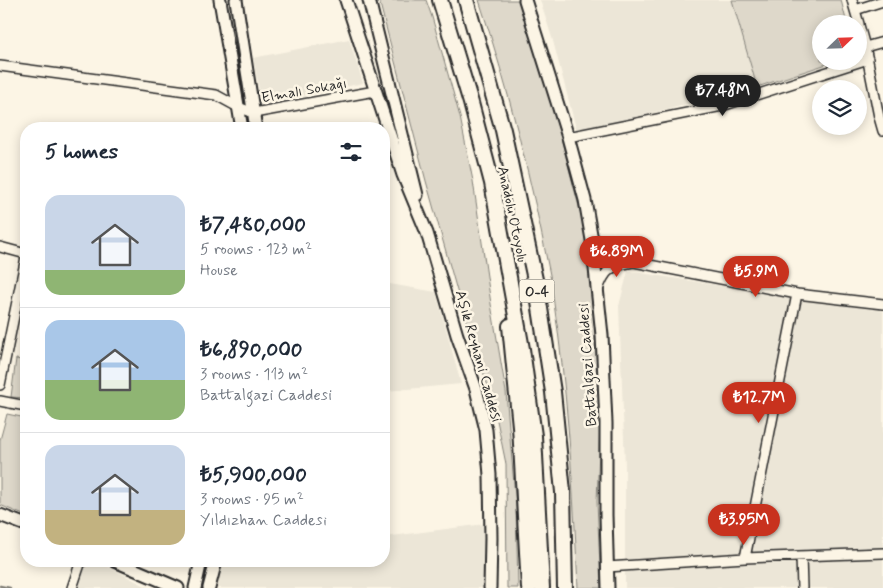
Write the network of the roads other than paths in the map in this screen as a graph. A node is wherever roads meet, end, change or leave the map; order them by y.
1 (220, 0) edge
2 (236, 0) edge
3 (346, 0) edge
4 (369, 0) edge
5 (440, 0) edge
6 (466, 0) edge
7 (525, 0) edge
8 (852, 0) edge
9 (883, 1) edge
10 (855, 10) junction
11 (856, 15) edge
12 (883, 42) edge
13 (868, 46) edge
14 (868, 59) edge
15 (0, 66) edge
16 (834, 70) edge
17 (376, 91) junction
18 (238, 107) junction
19 (254, 113) junction
20 (881, 117) edge
21 (241, 122) edge
22 (255, 122) edge
23 (386, 122) edge
24 (883, 131) edge
25 (390, 135) edge
26 (568, 137) junction
27 (501, 228) junction
28 (427, 233) junction
29 (591, 235) junction
30 (0, 247) edge
31 (20, 253) edge
32 (634, 262) junction
33 (20, 281) edge
34 (597, 292) junction
35 (797, 294) junction
36 (883, 304) edge
37 (3, 355) edge
38 (0, 385) edge
39 (0, 401) edge
40 (20, 405) edge
41 (0, 515) edge
42 (20, 523) edge
43 (883, 553) edge
44 (801, 556) junction
45 (744, 558) junction
46 (79, 567) edge
47 (129, 567) edge
48 (199, 567) edge
49 (214, 567) edge
50 (607, 567) junction
51 (490, 585) edge
52 (72, 588) edge
53 (178, 588) edge
54 (195, 588) edge
55 (209, 588) edge
56 (529, 588) edge
57 (542, 588) edge
58 (565, 588) edge
59 (608, 588) edge
60 (802, 588) edge

1 - 18 main road
2 - 19 main road
3 - 17 main road, Aşık Reyhani Caddesi
4 - 28 main road, Aşık Reyhani Caddesi
5 - 27 highway, Anadolu Otoyolu / O-4
6 - 58 highway, Anadolu Otoyolu / O-4
7 - 26 main road, Battalgazi Caddesi
8 - 10 street
9 - 10 street
10 - 11 street
12 - 13 street
14 - 20 street
15 - 18 street, Elmalı Sokağı
16 - 26 street
17 - 19 street, Elmalı Sokağı
17 - 23 main road, Aşık Reyhani Caddesi
18 - 19 street, Elmalı Sokağı
18 - 21 main road
19 - 22 main road
20 - 24 street
25 - 28 main road, Aşık Reyhani Caddesi
26 - 29 main road, Battalgazi Caddesi
27 - 56 highway
27 - 57 highway, Anadolu Otoyolu / O-4
28 - 51 main road, Aşık Reyhani Caddesi
29 - 32 street
29 - 34 main road, Battalgazi Caddesi
30 - 31 street
32 - 34 street
32 - 35 street
33 - 37 street
34 - 50 main road, Battalgazi Caddesi
35 - 36 street
35 - 45 street
37 - 38 street
39 - 40 street
41 - 42 main road
43 - 44 street
44 - 45 street
44 - 60 street
45 - 50 street
46 - 52 street
47 - 53 main road
48 - 54 main road
49 - 55 main road
50 - 59 main road, Battalgazi Caddesi

